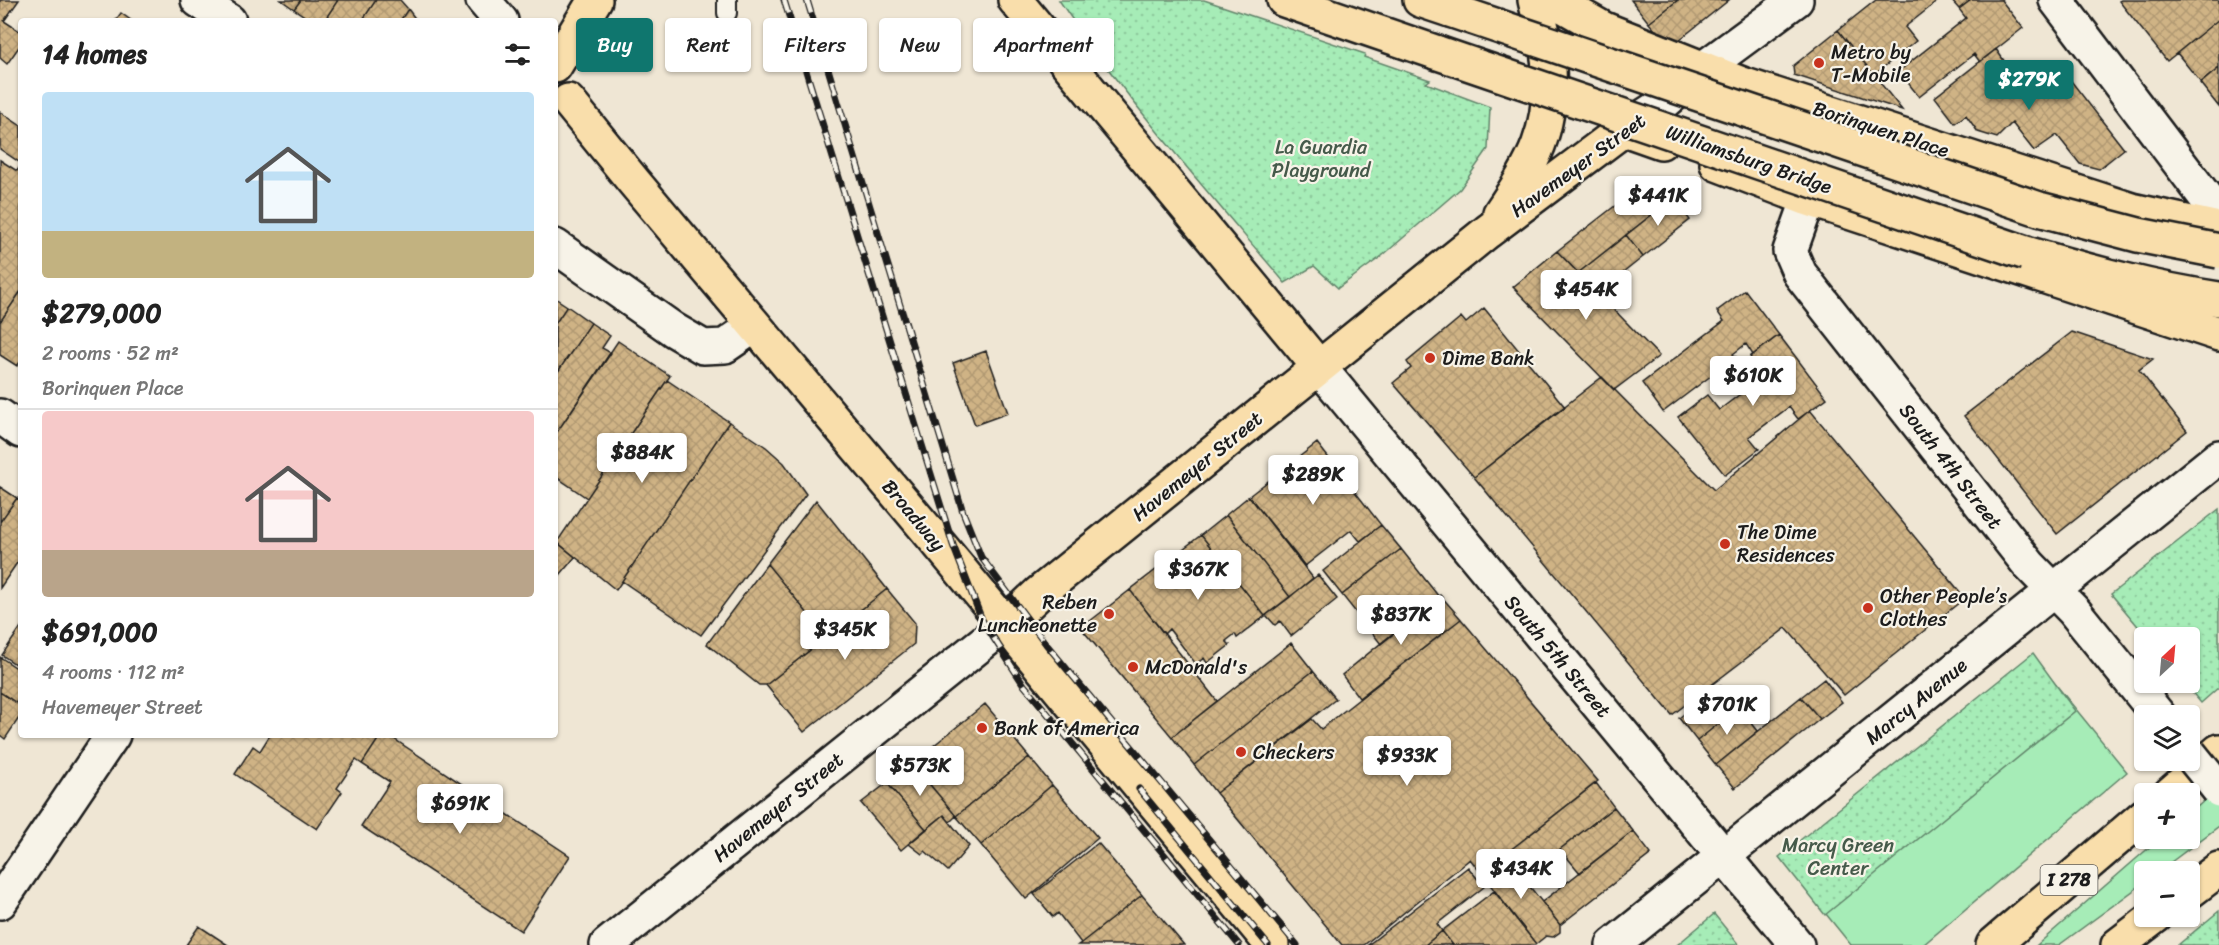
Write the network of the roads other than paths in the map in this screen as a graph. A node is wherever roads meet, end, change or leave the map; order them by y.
1 (198, 0) edge
2 (483, 0) edge
3 (595, 0) edge
4 (1015, 0) edge
5 (1284, 0) edge
6 (1420, 0) edge
7 (1535, 0) edge
8 (1553, 0) edge
9 (1796, 0) edge
10 (2056, 0) edge
11 (225, 18) edge
12 (498, 18) edge
13 (558, 61) edge
14 (1704, 68) junction
15 (559, 98) edge
16 (1624, 129) junction
17 (1809, 198) junction
18 (2219, 215) edge
19 (2219, 229) edge
20 (1487, 232) junction
21 (558, 248) edge
22 (2219, 251) edge
23 (2219, 299) edge
24 (754, 326) junction
25 (2219, 334) edge
26 (1319, 367) junction
27 (0, 416) edge
28 (18, 429) edge
29 (2219, 457) edge
30 (2054, 590) junction
31 (1005, 625) junction
32 (2150, 705) edge
33 (111, 738) edge
34 (2219, 751) edge
35 (2200, 766) edge
36 (2183, 783) edge
37 (2219, 790) edge
38 (2134, 824) edge
39 (1723, 855) junction
40 (2219, 869) edge
41 (2200, 883) edge
42 (0, 902) edge
43 (2142, 927) edge
44 (608, 945) edge
45 (1272, 945) edge
46 (1613, 945) edge
47 (1797, 945) edge
48 (1993, 945) edge
49 (2118, 945) edge

1 - 11 street
2 - 12 street
3 - 13 main road
4 - 26 main road
5 - 23 main road, Williamsburg Bridge, bridge
6 - 22 main road, bridge
7 - 20 main road
8 - 14 main road, Borinquen Place
9 - 14 street, Havemeyer Street
10 - 18 street
14 - 16 street, Havemeyer Street
14 - 19 main road, Borinquen Place
15 - 24 main road, Broadway
16 - 17 main road
16 - 20 main road, Havemeyer Street
17 - 25 main road
17 - 30 street, South 4th Street
20 - 26 main road, Havemeyer Street
21 - 24 street
24 - 31 main road, Broadway
26 - 31 main road, Havemeyer Street
26 - 39 street, South 5th Street
27 - 28 street
29 - 30 street, Marcy Avenue
30 - 32 street, South 4th Street
30 - 39 street, Marcy Avenue
31 - 44 street, Havemeyer Street
31 - 45 main road, Broadway
33 - 42 street
34 - 36 main road
35 - 37 street, bridge
38 - 48 main road, I 278
39 - 46 street, Marcy Avenue
39 - 47 street, South 5th Street
40 - 41 main road
43 - 49 main road

